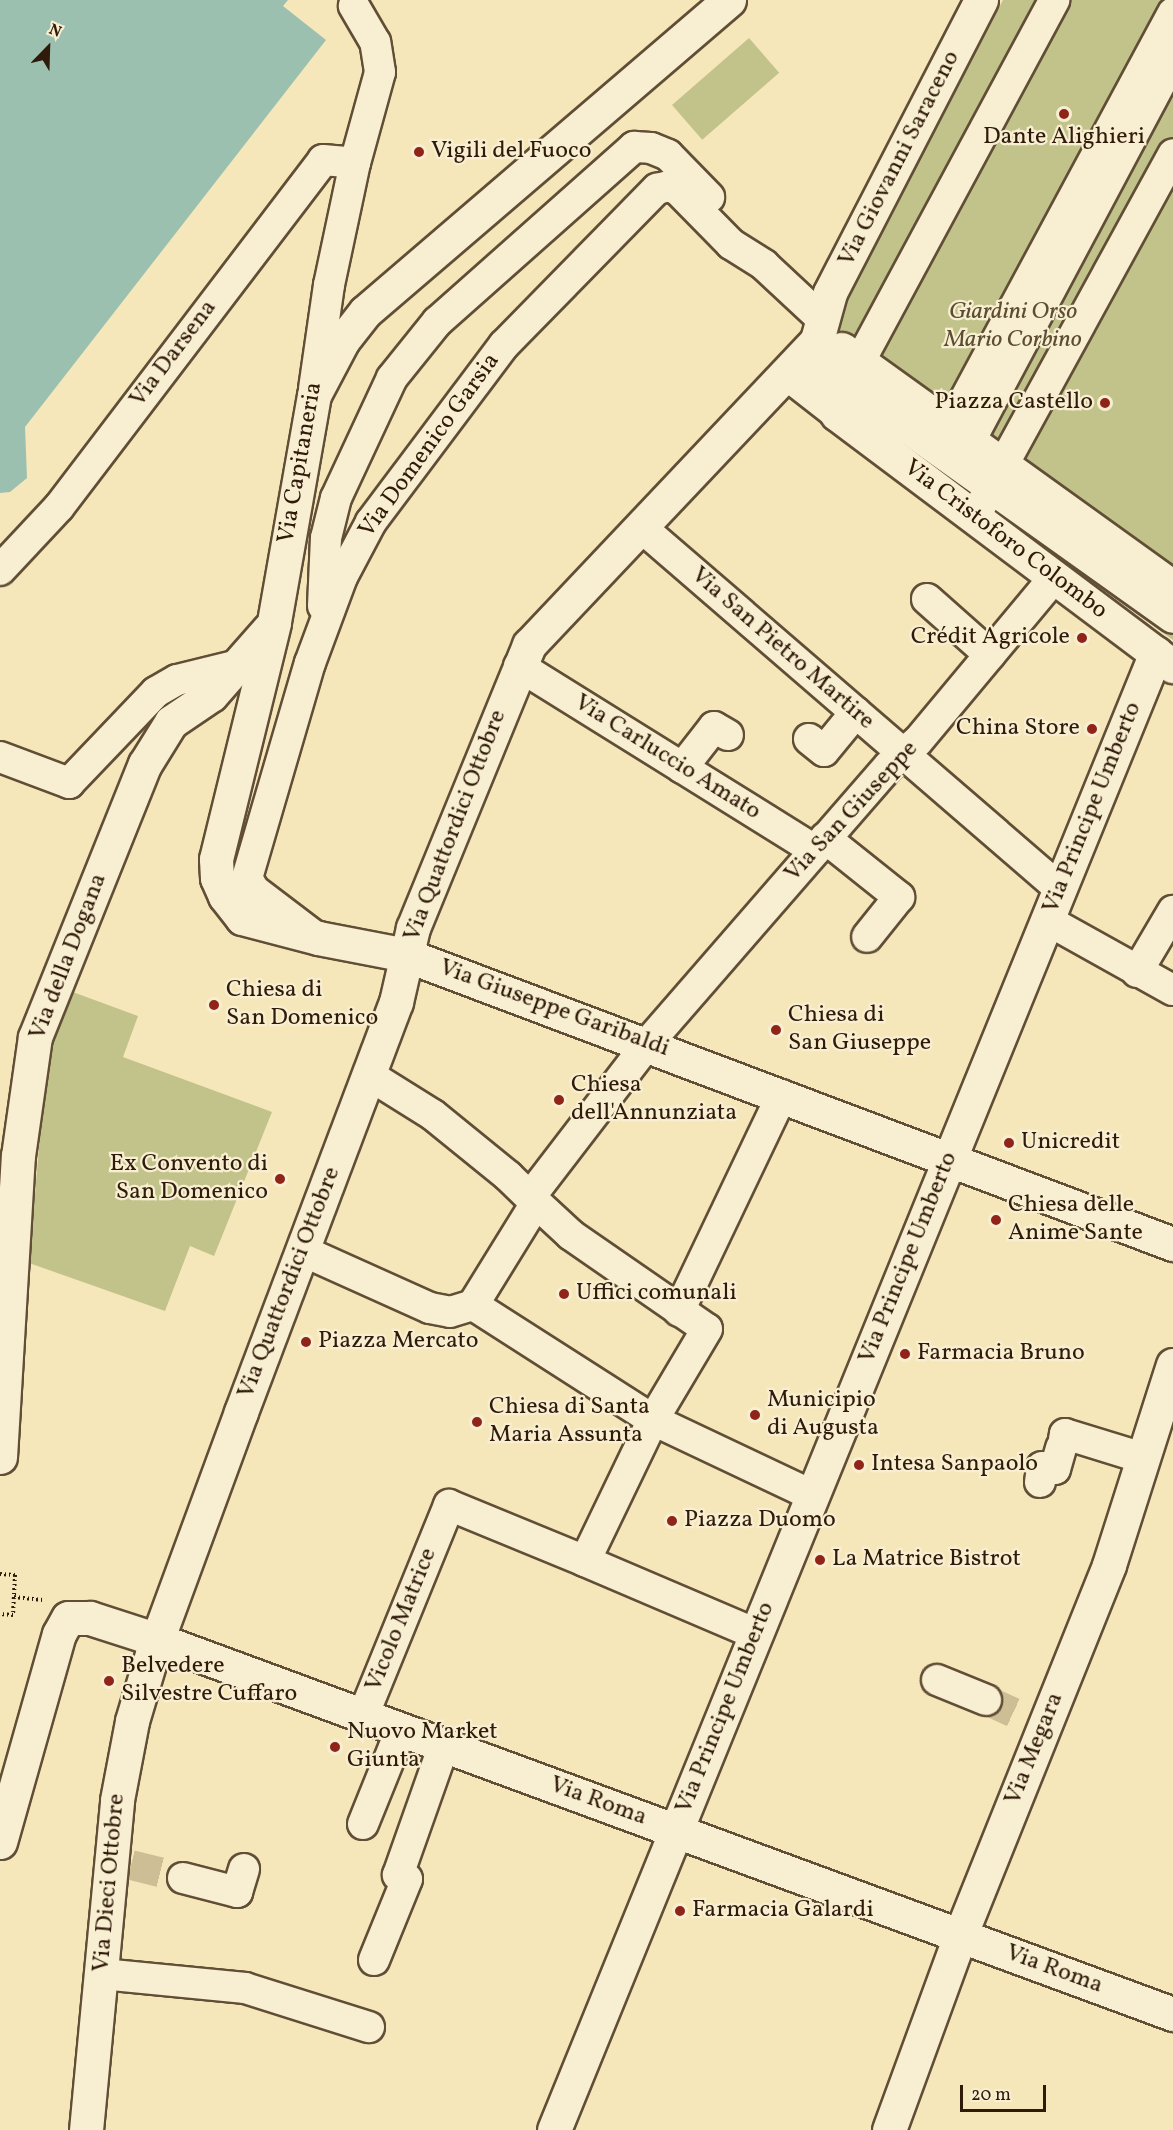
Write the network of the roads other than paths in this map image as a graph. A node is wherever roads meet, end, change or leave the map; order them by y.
1 (729, 0) edge
2 (981, 0) edge
3 (1054, 0) edge
4 (354, 6) dead end
5 (1173, 13) edge
6 (1173, 60) edge
7 (355, 163) junction
8 (1170, 166) edge
9 (764, 265) junction
10 (819, 330) junction
11 (860, 361) junction
12 (786, 375) junction
13 (314, 395) junction
14 (837, 414) junction
15 (960, 434) junction
16 (996, 477) junction
17 (974, 519) junction
18 (642, 528) junction
19 (0, 570) edge
20 (1054, 578) junction
21 (1173, 585) edge
22 (927, 598) dead end
23 (1172, 613) edge
24 (324, 621) junction
25 (274, 623) junction
26 (990, 655) junction
27 (1164, 660) edge
28 (242, 664) junction
29 (519, 666) junction
30 (856, 712) junction
31 (728, 735) dead end
32 (809, 739) dead end
33 (903, 753) junction
34 (0, 758) edge
35 (682, 768) junction
36 (820, 844) junction
37 (1059, 888) junction
38 (253, 908) junction
39 (1173, 911) edge
40 (1047, 920) junction
41 (867, 937) dead end
42 (406, 955) junction
43 (1137, 972) junction
44 (1173, 990) edge
45 (648, 1043) junction
46 (369, 1075) junction
47 (782, 1095) junction
48 (950, 1159) junction
49 (534, 1196) junction
50 (1173, 1244) edge
51 (303, 1251) junction
52 (473, 1305) junction
53 (679, 1311) junction
54 (1173, 1365) edge
55 (658, 1411) junction
56 (0, 1457) edge
57 (1143, 1458) junction
58 (1040, 1482) dead end
59 (812, 1496) junction
60 (585, 1561) junction
61 (756, 1634) junction
62 (158, 1640) junction
63 (937, 1680) dead end
64 (986, 1700) tunnel mouth
65 (363, 1716) junction
66 (401, 1730) junction
67 (444, 1745) junction
68 (363, 1824) dead end
69 (676, 1831) junction
70 (0, 1842) edge
71 (244, 1869) dead end
72 (183, 1878) tunnel mouth
73 (960, 1935) junction
74 (374, 1960) dead end
75 (102, 1974) junction
76 (1173, 2014) edge
77 (369, 2026) dead end
78 (86, 2130) edge
79 (554, 2130) edge
80 (889, 2130) edge

1 - 13 street
2 - 10 street, Via Giovanni Saraceno
3 - 11 street
4 - 7 street, Via Capitaneria
5 - 15 street
6 - 15 street
7 - 13 street, Via Capitaneria
7 - 19 street, Via Darsena
8 - 16 street
9 - 10 street
9 - 24 street, Via Domenico Garsia
9 - 24 street
10 - 12 street, Via Quattordici Ottobre
10 - 14 street
11 - 15 street
11 - 16 street
12 - 14 street
12 - 18 street, Via Quattordici Ottobre
13 - 25 street, Via Capitaneria
14 - 17 street, Via Cristoforo Colombo
15 - 16 street
16 - 17 street
16 - 21 street
16 - 23 street
17 - 20 street, Via Cristoforo Colombo
18 - 29 street, Via Quattordici Ottobre
18 - 30 street, Via San Pietro Martire
20 - 26 street, Via San Giuseppe
20 - 27 street, Via Cristoforo Colombo
22 - 26 street
24 - 38 street, Via Domenico Garsia
25 - 28 street, Via della Dogana
25 - 38 street, Via Capitaneria
26 - 33 street, Via San Giuseppe
27 - 37 street, Via Principe Umberto
28 - 34 street
28 - 56 street, Via della Dogana
29 - 35 street, Via Carluccio Amato
29 - 42 street, Via Quattordici Ottobre
30 - 32 street
30 - 33 street, Via San Pietro Martire
31 - 35 street
33 - 36 street, Via San Giuseppe
33 - 37 street, Via San Pietro Martire
35 - 36 street, Via Carluccio Amato
36 - 41 street, Via Carluccio Amato
36 - 45 street, Via San Giuseppe
37 - 40 street, Via Principe Umberto
38 - 42 street, Via Giuseppe Garibaldi
39 - 43 street
40 - 43 street
40 - 48 street, Via Principe Umberto
42 - 45 street, Via Giuseppe Garibaldi
42 - 46 street, Via Quattordici Ottobre
43 - 44 street
45 - 47 street, Via Giuseppe Garibaldi
45 - 49 street, Via San Giuseppe
46 - 49 street
46 - 51 street, Via Quattordici Ottobre
47 - 48 street, Via Giuseppe Garibaldi
47 - 53 street
48 - 50 street, Via Giuseppe Garibaldi
48 - 59 street, Via Principe Umberto
49 - 52 street, Via San Giuseppe
49 - 53 street
51 - 52 street
51 - 62 street, Via Quattordici Ottobre
52 - 55 street
53 - 55 street
54 - 57 street, Via Megara
55 - 59 street
55 - 60 street
57 - 58 street
57 - 73 street, Via Megara
59 - 61 street, Via Principe Umberto
60 - 61 street
60 - 65 street, Vicolo Matrice
61 - 69 street, Via Principe Umberto
62 - 65 street, Via Roma
62 - 70 street, Via Roma
62 - 75 street, Via Dieci Ottobre
63 - 64 street
65 - 66 street, Via Roma
66 - 67 street, Via Roma
66 - 68 street
67 - 69 street, Via Roma
67 - 74 street
69 - 73 street, Via Roma
69 - 79 street, Via Principe Umberto
71 - 72 street
73 - 76 street, Via Roma
73 - 80 street, Via Megara
75 - 77 street
75 - 78 street, Via Dieci Ottobre

